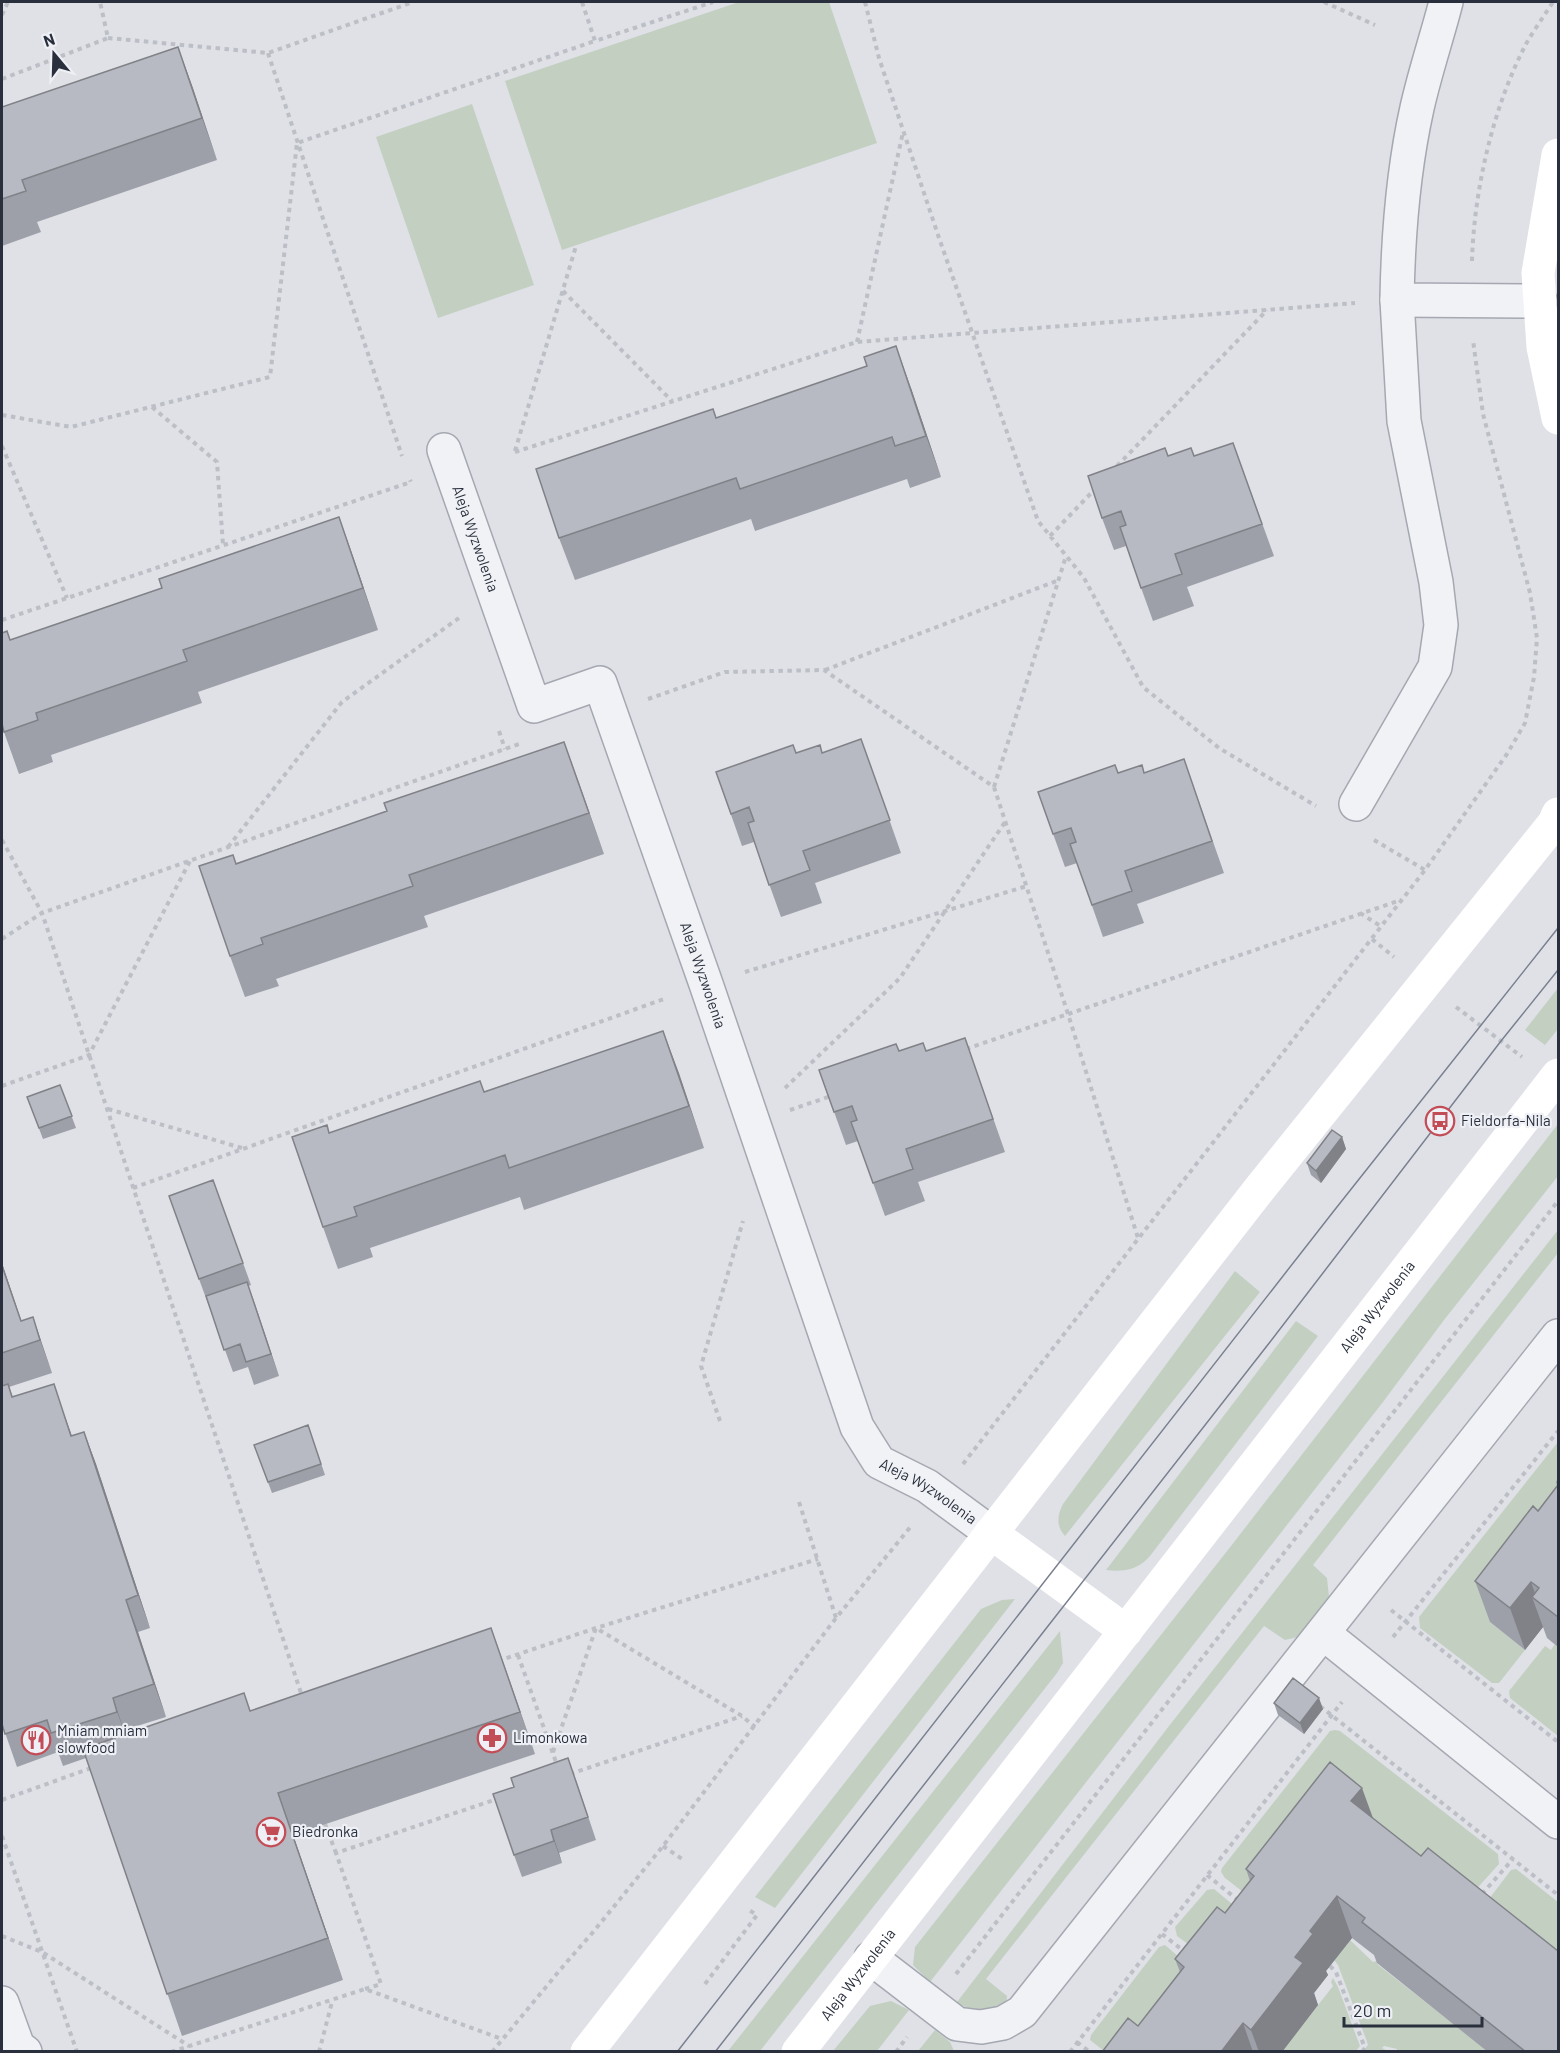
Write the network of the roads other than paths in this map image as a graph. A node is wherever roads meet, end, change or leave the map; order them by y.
1 (1446, 2) edge
2 (1558, 155) edge
3 (1397, 300) junction
4 (1540, 301) junction
5 (1558, 418) edge
6 (444, 450) dead end
7 (1356, 804) dead end
8 (1558, 814) edge
9 (1558, 1075) edge
10 (1558, 1336) edge
11 (991, 1533) junction
12 (1126, 1631) junction
13 (1323, 1633) junction
14 (1558, 1822) edge
15 (871, 1958) junction
16 (2, 2003) edge
17 (25, 2052) edge
18 (587, 2052) edge
19 (798, 2052) edge

1 - 3 street
2 - 4 main road
3 - 4 street
3 - 7 street
4 - 5 main road
6 - 11 street, Aleja Wyzwolenia
8 - 11 main road, Aleja Wyzwolenia
9 - 12 main road, Aleja Wyzwolenia
10 - 13 street
11 - 12 main road
11 - 18 main road, Aleja Wyzwolenia
12 - 15 main road, Aleja Wyzwolenia
13 - 14 street
13 - 15 street
15 - 19 main road, Aleja Wyzwolenia
16 - 17 street

